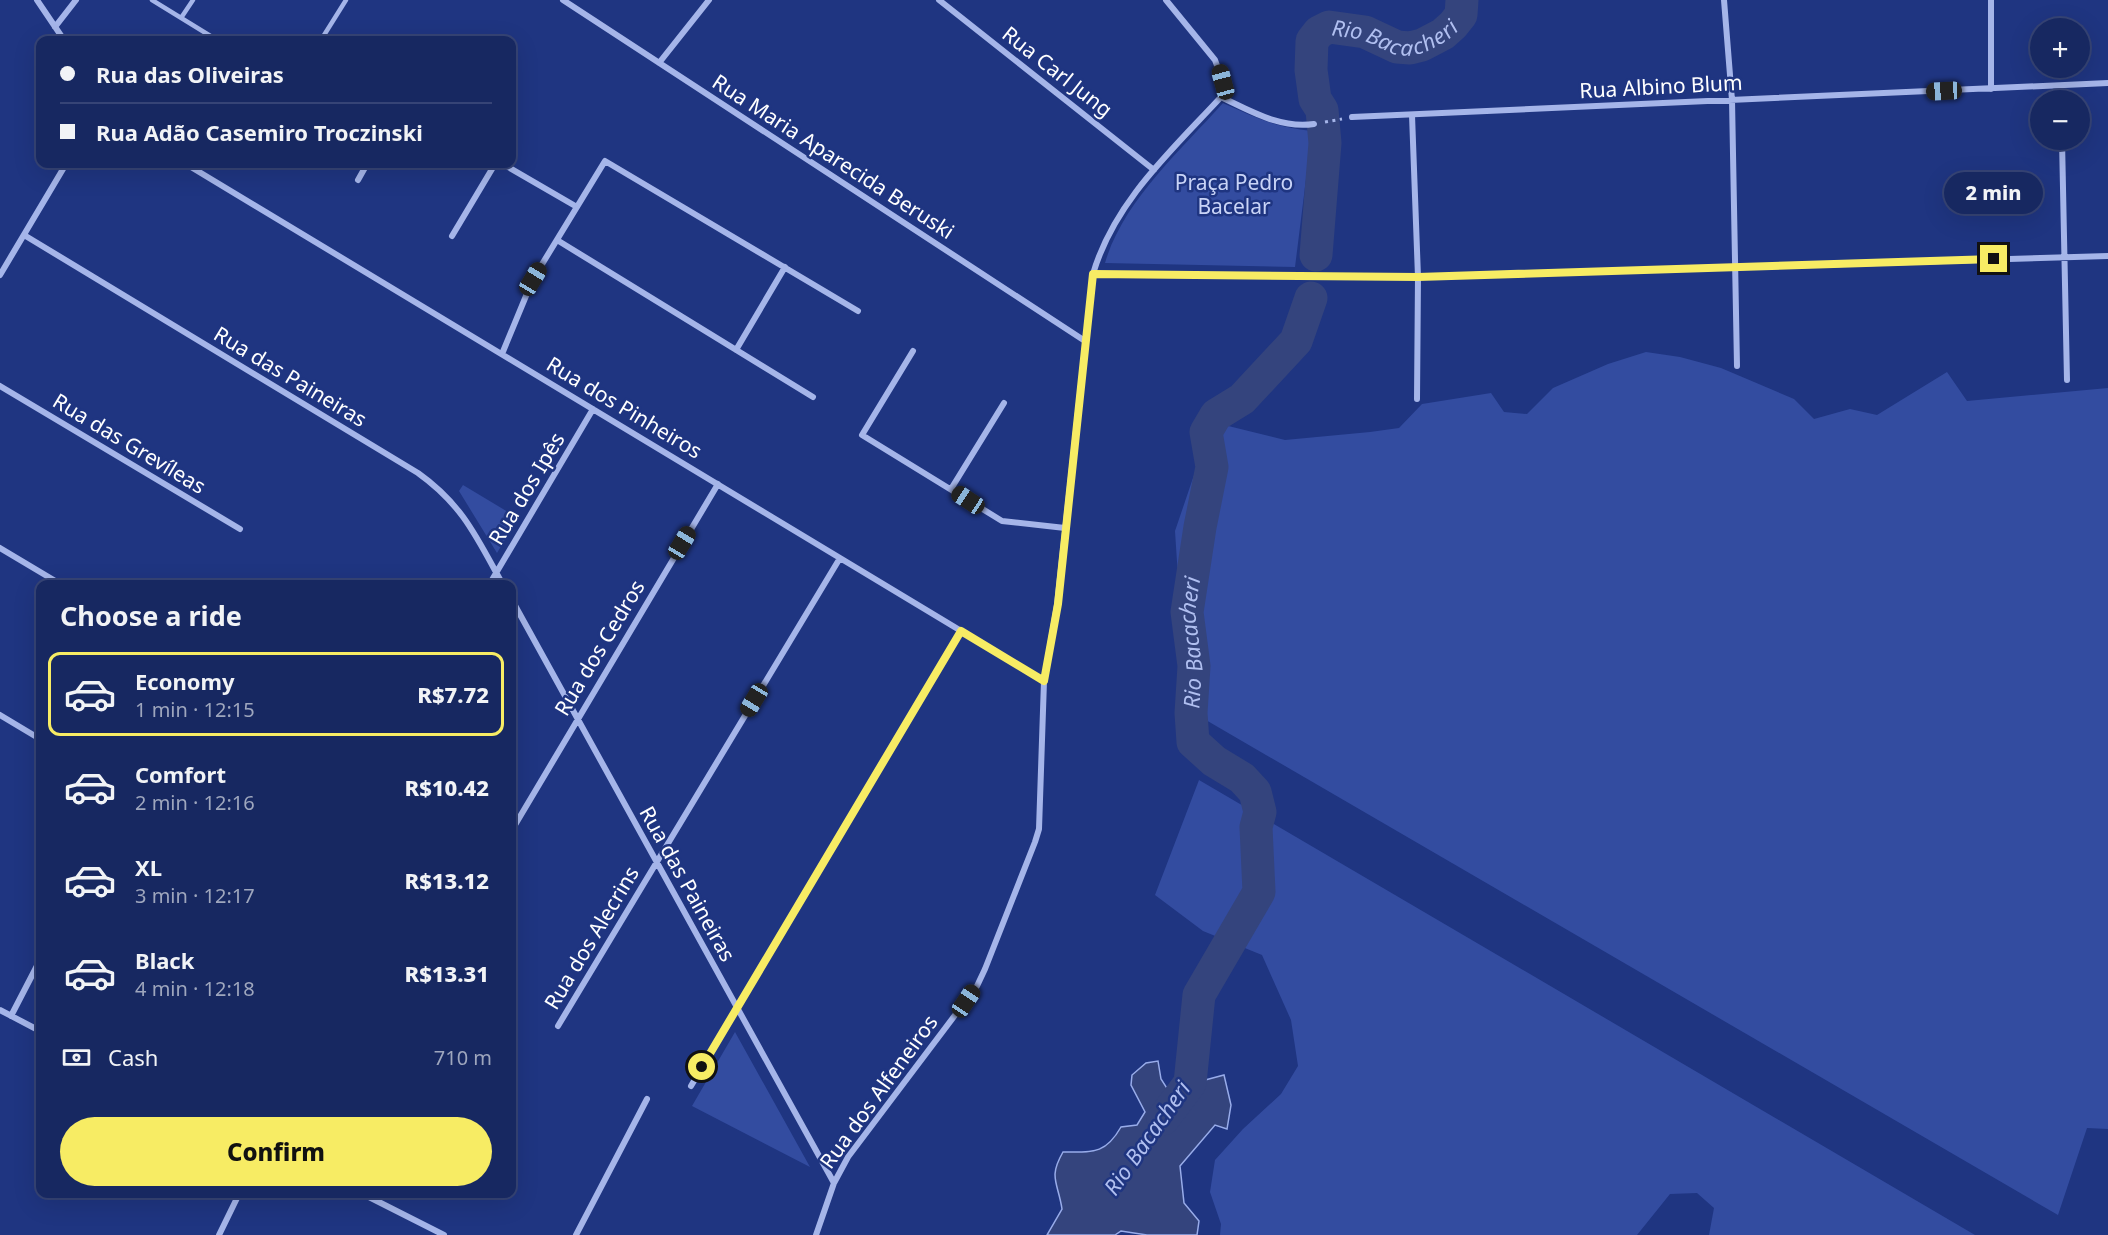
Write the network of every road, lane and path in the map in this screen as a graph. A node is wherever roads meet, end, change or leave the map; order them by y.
1 (37, 0) edge
2 (76, 0) edge
3 (152, 0) edge
4 (193, 0) edge
5 (346, 0) edge
6 (562, 0) edge
7 (709, 0) edge
8 (939, 0) edge
9 (1166, 0) edge
10 (1724, 0) edge
11 (1991, 0) edge
12 (181, 18) junction
13 (55, 27) junction
14 (61, 36) edge
15 (211, 36) edge
16 (324, 36) edge
17 (659, 63) junction
18 (2108, 83) edge
19 (2060, 86) junction
20 (1991, 88) junction
21 (2060, 90) edge
22 (1221, 98) junction
23 (1732, 100) junction
24 (1412, 115) junction
25 (1352, 117) joint
26 (1314, 124) joint
27 (2061, 150) edge
28 (64, 168) edge
29 (193, 168) edge
30 (365, 168) edge
31 (493, 168) edge
32 (510, 168) edge
33 (1154, 170) junction
34 (358, 180) dead end
35 (577, 207) junction
36 (24, 235) junction
37 (452, 236) dead end
38 (557, 240) junction
39 (2108, 256) edge
40 (2064, 257) junction
41 (785, 267) junction
42 (1735, 267) junction
43 (1093, 274) junction
44 (0, 275) edge
45 (1418, 277) junction
46 (858, 311) dead end
47 (1085, 341) junction
48 (736, 350) junction
49 (913, 351) dead end
50 (502, 354) junction
51 (1737, 366) dead end
52 (2067, 380) dead end
53 (0, 386) edge
54 (813, 397) dead end
55 (1418, 399) dead end
56 (1004, 404) dead end
57 (593, 409) junction
58 (718, 484) junction
59 (951, 489) junction
60 (1065, 528) junction
61 (240, 529) dead end
62 (0, 548) edge
63 (840, 558) junction
64 (496, 573) junction
65 (54, 580) edge
66 (492, 580) edge
67 (500, 580) edge
68 (516, 607) edge
69 (961, 631) junction
70 (1044, 681) junction
71 (0, 714) edge
72 (577, 720) junction
73 (36, 736) edge
74 (516, 823) edge
75 (657, 863) junction
76 (36, 968) edge
77 (737, 1008) junction
78 (0, 1010) edge
79 (11, 1016) junction
80 (558, 1026) dead end
81 (36, 1029) edge
82 (691, 1086) dead end
83 (647, 1099) dead end
84 (834, 1183) junction
85 (237, 1198) edge
86 (378, 1198) edge
87 (219, 1235) edge
88 (444, 1235) edge
89 (576, 1235) edge
90 (816, 1235) edge

1 - 13 street
2 - 13 street
3 - 12 lane
4 - 12 lane
5 - 16 lane
6 - 17 street, Rua Maria Aparecida Beruski
7 - 17 street
8 - 33 street, Rua Carl Jung
9 - 22 street
10 - 23 street
11 - 20 street
12 - 15 lane
13 - 14 street
17 - 47 street, Rua Maria Aparecida Beruski
18 - 19 street, Rua Albino Blum
19 - 20 street, Rua Albino Blum
19 - 21 street
20 - 23 street, Rua Albino Blum
22 - 26 street
22 - 33 street, Rua dos Alfeneiros
23 - 24 street, Rua Albino Blum
23 - 42 street
24 - 25 street, Rua Albino Blum
24 - 45 street
25 - 26 path
27 - 40 street
28 - 36 street
29 - 50 street, Rua dos Pinheiros
30 - 34 street
31 - 37 street
32 - 35 street
33 - 43 street, Rua dos Alfeneiros
35 - 38 street
35 - 41 street
36 - 44 street
36 - 64 street, Rua das Paineiras
38 - 48 street
38 - 50 street
39 - 40 street
40 - 42 street
40 - 52 street
41 - 46 street
41 - 48 street
42 - 45 street
42 - 51 street
43 - 45 street
43 - 47 street, Rua dos Alfeneiros
45 - 55 street
47 - 60 street, Rua dos Alfeneiros
48 - 54 street
49 - 59 street
50 - 57 street, Rua dos Pinheiros
53 - 61 street, Rua das Grevíleas
56 - 59 street
57 - 58 street, Rua dos Pinheiros
57 - 64 street, Rua dos Ipês
58 - 63 street, Rua dos Pinheiros
58 - 72 street, Rua dos Cedros
59 - 60 street
60 - 70 street, Rua dos Alfeneiros
62 - 65 street
63 - 69 street, Rua dos Pinheiros
63 - 75 street, Rua dos Alecrins
64 - 66 street, Rua dos Ipês
64 - 67 street, Rua das Paineiras
68 - 72 street, Rua das Paineiras
69 - 70 street, Rua dos Pinheiros
69 - 77 street
70 - 84 street, Rua dos Alfeneiros
71 - 73 street
72 - 74 street, Rua dos Cedros
72 - 75 street, Rua das Paineiras
75 - 77 street, Rua das Paineiras
75 - 80 street, Rua dos Alecrins
76 - 79 street
77 - 82 street
77 - 84 street, Rua das Paineiras
78 - 79 street
79 - 81 street
83 - 89 street
84 - 90 street, Rua dos Alfeneiros
85 - 87 street
86 - 88 street

